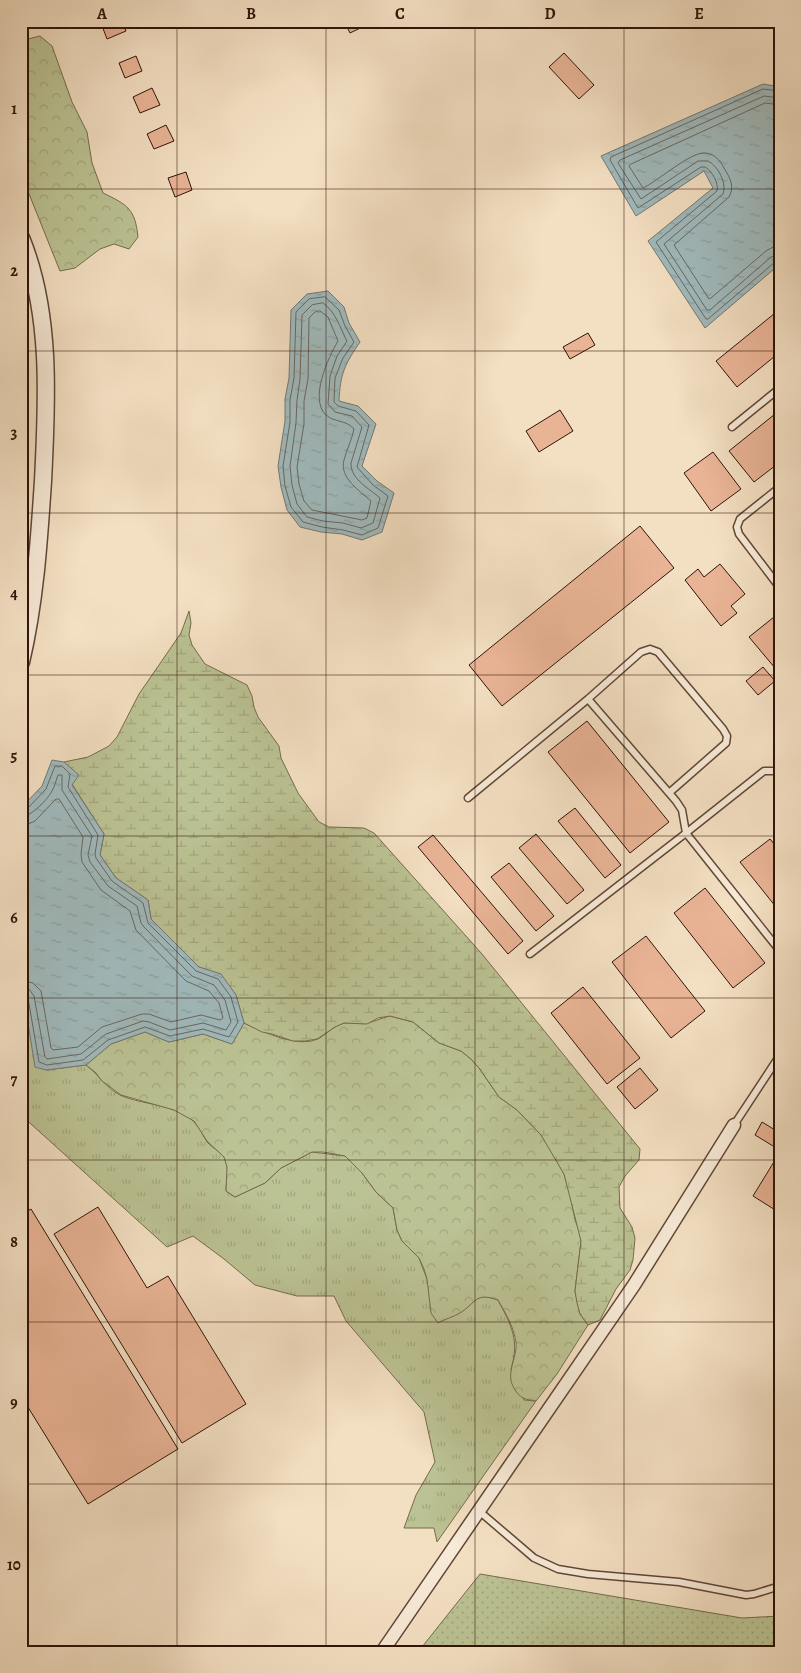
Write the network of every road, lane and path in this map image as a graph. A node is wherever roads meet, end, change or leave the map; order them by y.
1 (21, 238) edge
2 (780, 388) edge
3 (732, 427) dead end
4 (780, 487) edge
5 (780, 588) edge
6 (21, 662) edge
7 (588, 699) junction
8 (780, 772) edge
9 (669, 793) junction
10 (468, 798) dead end
11 (686, 833) junction
12 (780, 950) edge
13 (530, 954) dead end
14 (780, 1055) edge
15 (734, 1125) joint
16 (479, 1511) junction
17 (780, 1586) edge
18 (382, 1652) edge

1 - 6 street
2 - 3 lane
4 - 5 lane
7 - 9 lane
7 - 9 lane
7 - 10 lane
8 - 11 lane
9 - 11 lane
11 - 12 lane
11 - 13 lane
14 - 15 lane
15 - 16 street
16 - 17 lane
16 - 18 street

